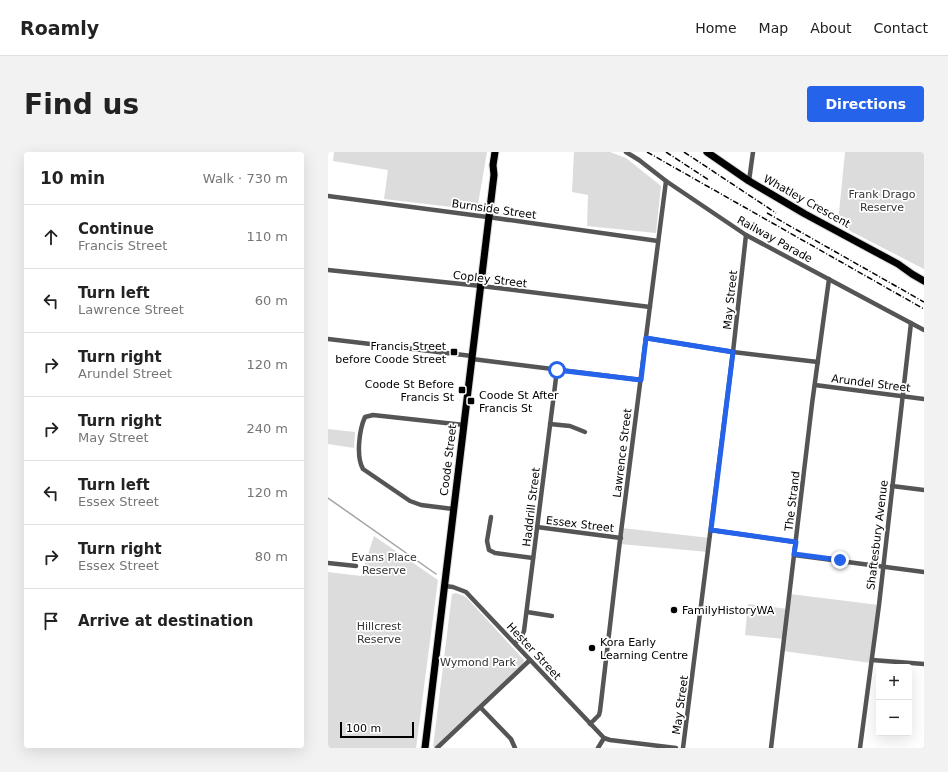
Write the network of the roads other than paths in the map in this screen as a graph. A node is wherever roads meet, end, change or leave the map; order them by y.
1 (494, 152) edge
2 (499, 152) edge
3 (626, 152) edge
4 (707, 152) edge
5 (753, 152) edge
6 (494, 175) junction
7 (666, 181) junction
8 (749, 181) junction
9 (328, 196) edge
10 (489, 217) junction
11 (746, 235) junction
12 (658, 241) junction
13 (898, 264) junction
14 (328, 270) edge
15 (924, 275) edge
16 (829, 279) junction
17 (924, 281) edge
18 (480, 286) junction
19 (650, 307) junction
20 (911, 323) junction
21 (924, 330) edge
22 (646, 338) junction
23 (328, 339) edge
24 (733, 352) junction
25 (472, 357) junction
26 (818, 362) junction
27 (557, 370) junction
28 (641, 380) junction
29 (815, 386) junction
30 (903, 397) junction
31 (924, 399) edge
32 (550, 424) junction
33 (464, 425) junction
34 (585, 432) dead end
35 (892, 486) junction
36 (924, 490) edge
37 (453, 509) junction
38 (491, 517) dead end
39 (537, 527) junction
40 (711, 530) junction
41 (621, 538) junction
42 (796, 542) junction
43 (794, 554) junction
44 (533, 558) junction
45 (328, 563) edge
46 (356, 566) dead end
47 (882, 566) junction
48 (924, 572) edge
49 (445, 586) junction
50 (527, 612) junction
51 (552, 616) dead end
52 (515, 643) junction
53 (530, 660) junction
54 (872, 660) junction
55 (924, 664) edge
56 (481, 708) junction
57 (590, 724) junction
58 (604, 738) junction
59 (425, 748) edge
60 (437, 748) edge
61 (515, 748) edge
62 (598, 748) edge
63 (676, 748) edge
64 (683, 748) edge
65 (770, 748) edge
66 (860, 748) edge

1 - 6 main road, Coode Street
2 - 6 main road, Coode Street
3 - 7 street, Railway Parade
4 - 8 main road, Whatley Crescent
5 - 8 street
6 - 10 main road, Coode Street
7 - 11 street, Railway Parade
7 - 12 street, Lawrence Street
8 - 13 main road, Whatley Crescent
9 - 10 street, Burnside Street
10 - 12 street, Burnside Street
10 - 18 main road, Coode Street
11 - 16 street, Railway Parade
11 - 24 street, May Street
12 - 19 street, Lawrence Street
13 - 15 main road, Whatley Crescent
13 - 17 main road, Whatley Crescent
14 - 18 street, Copley Street
16 - 20 street, Railway Parade
16 - 26 street, The Strand
18 - 19 street, Copley Street
18 - 25 main road, Coode Street
19 - 22 street, Lawrence Street
20 - 21 street, Railway Parade
20 - 30 street, Shaftesbury Avenue
22 - 24 street
22 - 28 street, Lawrence Street
23 - 25 street
24 - 26 street
24 - 40 street, May Street
25 - 27 street
25 - 33 main road, Coode Street
26 - 29 street, The Strand
27 - 28 street
27 - 32 street, Haddrill Street
28 - 41 street, Lawrence Street
29 - 30 street, Arundel Street
29 - 42 street, The Strand
30 - 31 street, Arundel Street
30 - 35 street, Shaftesbury Avenue
32 - 34 street
32 - 39 street, Haddrill Street
33 - 37 main road, Coode Street
33 - 37 street
35 - 36 street
35 - 47 street, Shaftesbury Avenue
37 - 49 main road, Coode Street
38 - 44 street
39 - 41 street, Essex Street
39 - 44 street, Haddrill Street
40 - 42 street
40 - 64 street, May Street
41 - 57 street, Lawrence Street
42 - 43 street, The Strand
43 - 47 street
43 - 65 street, The Strand
44 - 50 street, Haddrill Street
45 - 46 street
47 - 48 street
47 - 54 street, Shaftesbury Avenue
49 - 52 street, Hester Street
49 - 59 main road, Coode Street
50 - 51 street
50 - 52 street, Haddrill Street
52 - 53 street, Hester Street
53 - 56 street
53 - 57 street, Hester Street
54 - 55 street
54 - 66 street, Shaftesbury Avenue
56 - 60 street
56 - 61 street
57 - 58 street, Hester Street
58 - 62 street
58 - 63 street

